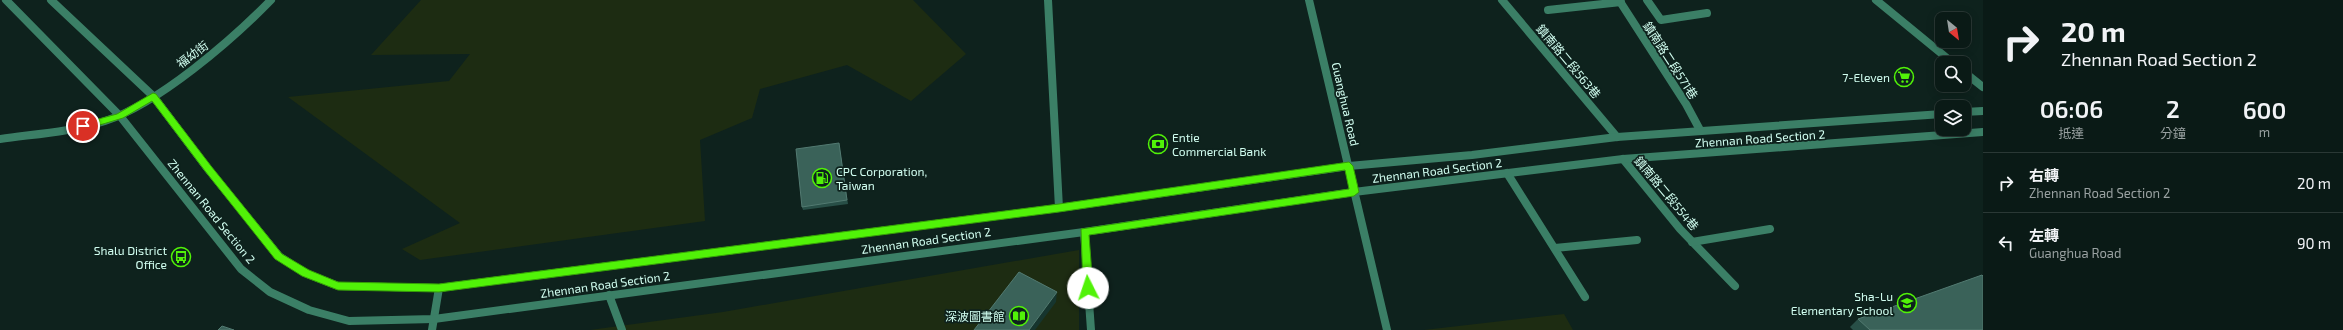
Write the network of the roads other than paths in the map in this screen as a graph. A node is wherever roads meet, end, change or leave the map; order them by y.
1 (6, 0) edge
2 (51, 0) edge
3 (271, 0) edge
4 (1048, 0) edge
5 (1309, 0) edge
6 (1502, 0) edge
7 (1647, 0) edge
8 (1876, 0) edge
9 (1620, 1) edge
10 (1548, 10) dead end
11 (1707, 13) dead end
12 (1944, 56) edge
13 (1971, 78) edge
14 (1983, 87) edge
15 (153, 96) junction
16 (1983, 111) edge
17 (1971, 112) edge
18 (1935, 114) edge
19 (120, 116) junction
20 (1700, 130) junction
21 (1983, 132) edge
22 (1617, 137) junction
23 (0, 139) edge
24 (1623, 159) junction
25 (1349, 166) junction
26 (1507, 173) junction
27 (1354, 192) junction
28 (1059, 208) junction
29 (1770, 229) dead end
30 (1084, 232) junction
31 (1637, 240) dead end
32 (1692, 242) junction
33 (1555, 248) junction
34 (1735, 286) dead end
35 (439, 288) junction
36 (608, 295) junction
37 (1585, 297) dead end
38 (434, 319) junction
39 (432, 330) edge
40 (622, 330) edge
41 (1091, 330) edge
42 (1387, 330) edge

1 - 19 street, Zhennan Road Section 2
2 - 15 street, Zhennan Road Section 2
3 - 15 street, 福幼街
4 - 28 street
5 - 25 street, Guanghua Road
6 - 22 street, 鎮南路二段563巷
7 - 11 street
8 - 12 street
9 - 10 street, 鎮南路二段571巷
9 - 20 street, 鎮南路二段571巷
13 - 14 street
15 - 19 street, 福幼街
15 - 35 street, Zhennan Road Section 2
16 - 17 street
18 - 20 street, Zhennan Road Section 2
19 - 23 street, 福幼街
19 - 38 street, Zhennan Road Section 2
20 - 22 street, Zhennan Road Section 2
21 - 24 street, Zhennan Road Section 2
22 - 25 street, Zhennan Road Section 2
24 - 26 street, Zhennan Road Section 2
24 - 32 street, 鎮南路二段554巷
25 - 27 street, Guanghua Road
25 - 28 street, Zhennan Road Section 2
26 - 27 street, Zhennan Road Section 2
26 - 33 street
27 - 30 street, Zhennan Road Section 2
27 - 42 street, Guanghua Road
28 - 35 street, Zhennan Road Section 2
29 - 32 street, 鎮南路二段554巷
30 - 36 street, Zhennan Road Section 2
30 - 41 street
31 - 33 street
32 - 34 street, 鎮南路二段554巷
33 - 37 street
35 - 38 street
36 - 38 street, Zhennan Road Section 2
36 - 40 street
38 - 39 street

